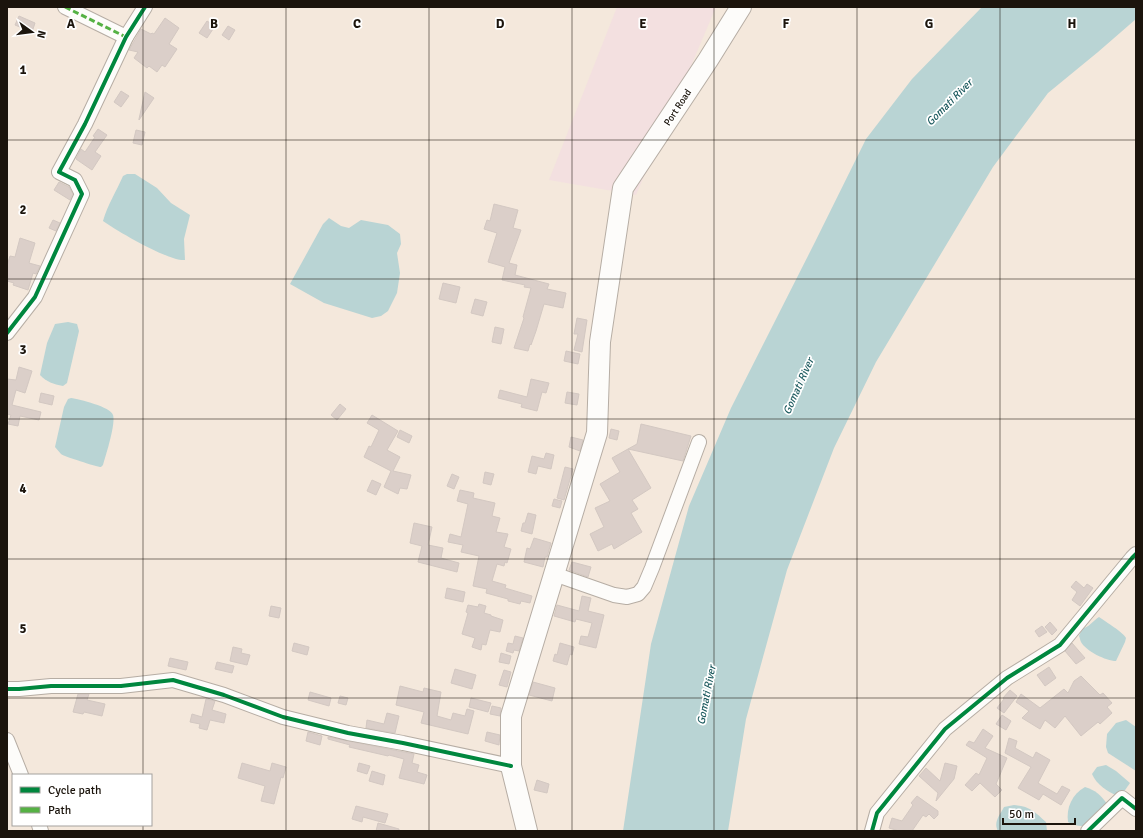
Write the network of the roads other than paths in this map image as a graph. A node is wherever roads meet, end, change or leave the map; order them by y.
1 (65, 7) edge
2 (145, 7) edge
3 (741, 7) edge
4 (126, 37) junction
5 (7, 333) edge
6 (699, 442) dead end
7 (1136, 554) edge
8 (554, 574) junction
9 (7, 689) edge
10 (7, 740) edge
11 (511, 766) junction
12 (21, 774) edge
13 (1136, 809) edge
14 (527, 831) edge
15 (872, 831) edge
16 (1088, 831) edge

1 - 4 street
2 - 4 street
3 - 8 highway, Port Road
4 - 5 street
6 - 8 street
7 - 15 street
8 - 11 highway, Port Road
9 - 11 street
10 - 12 street
11 - 14 highway, Port Road
13 - 16 street

